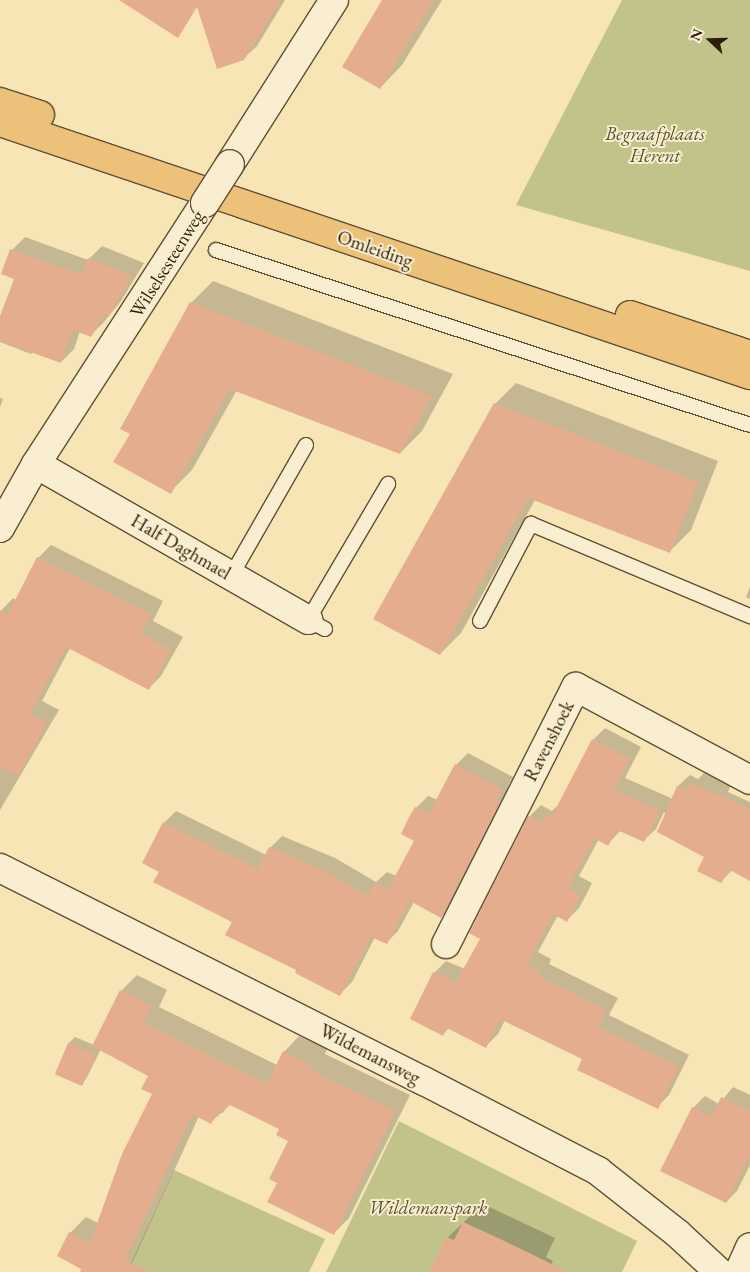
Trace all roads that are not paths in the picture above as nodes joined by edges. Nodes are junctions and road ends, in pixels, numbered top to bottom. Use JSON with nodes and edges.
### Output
{"nodes":[{"id":1,"x":334,"y":0,"type":"edge"},
{"id":2,"x":0,"y":102,"type":"edge"},
{"id":3,"x":0,"y":122,"type":"edge"},
{"id":4,"x":216,"y":250,"type":"dead end"},
{"id":5,"x":750,"y":355,"type":"edge"},
{"id":6,"x":750,"y":376,"type":"edge"},
{"id":7,"x":750,"y":425,"type":"edge"},
{"id":8,"x":306,"y":445,"type":"dead end"},
{"id":9,"x":36,"y":464,"type":"junction"},
{"id":10,"x":388,"y":484,"type":"dead end"},
{"id":11,"x":0,"y":528,"type":"edge"},
{"id":12,"x":231,"y":576,"type":"junction"},
{"id":13,"x":750,"y":616,"type":"edge"},
{"id":14,"x":480,"y":621,"type":"dead end"},
{"id":15,"x":317,"y":625,"type":"joint"},
{"id":16,"x":750,"y":780,"type":"edge"},
{"id":17,"x":0,"y":868,"type":"edge"},
{"id":18,"x":446,"y":944,"type":"dead end"},
{"id":19,"x":750,"y":1248,"type":"edge"},
{"id":20,"x":719,"y":1272,"type":"edge"},
{"id":21,"x":739,"y":1272,"type":"edge"}],
"edges":[{"from":1,"to":9,"type":"street","name":"Wilselsesteenweg","bridge":true},
{"from":2,"to":5,"type":"main road","name":"Omleiding"},
{"from":3,"to":6,"type":"main road","name":"Omleiding"},
{"from":4,"to":7,"type":"lane"},
{"from":8,"to":12,"type":"lane"},
{"from":9,"to":11,"type":"street","name":"Wilselsesteenweg"},
{"from":9,"to":12,"type":"street","name":"Half Daghmael"},
{"from":10,"to":15,"type":"lane"},
{"from":12,"to":15,"type":"street","name":"Half Daghmael"},
{"from":13,"to":14,"type":"lane"},
{"from":16,"to":18,"type":"street","name":"Ravenshoek"},
{"from":17,"to":20,"type":"street","name":"Wildemansweg"},
{"from":19,"to":21,"type":"street"}]}
